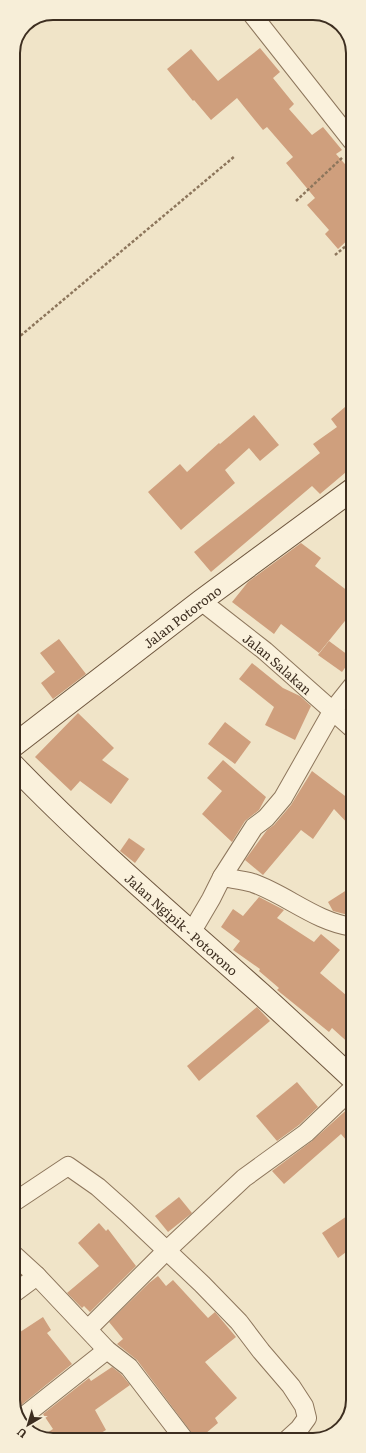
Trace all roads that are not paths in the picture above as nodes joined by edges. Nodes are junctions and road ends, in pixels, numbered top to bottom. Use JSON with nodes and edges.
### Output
{"nodes":[{"id":1,"x":257,"y":20,"type":"edge"},
{"id":2,"x":346,"y":142,"type":"edge"},
{"id":3,"x":346,"y":493,"type":"edge"},
{"id":4,"x":201,"y":602,"type":"junction"},
{"id":5,"x":346,"y":694,"type":"edge"},
{"id":6,"x":333,"y":710,"type":"junction"},
{"id":7,"x":346,"y":722,"type":"edge"},
{"id":8,"x":20,"y":741,"type":"edge"},
{"id":9,"x":20,"y":772,"type":"edge"},
{"id":10,"x":222,"y":877,"type":"junction"},
{"id":11,"x":346,"y":926,"type":"edge"},
{"id":12,"x":191,"y":933,"type":"junction"},
{"id":13,"x":346,"y":1073,"type":"edge"},
{"id":14,"x":346,"y":1095,"type":"edge"},
{"id":15,"x":20,"y":1198,"type":"edge"},
{"id":16,"x":166,"y":1251,"type":"junction"},
{"id":17,"x":20,"y":1260,"type":"edge"},
{"id":18,"x":38,"y":1276,"type":"junction"},
{"id":19,"x":20,"y":1289,"type":"edge"},
{"id":20,"x":88,"y":1329,"type":"junction"},
{"id":21,"x":107,"y":1350,"type":"junction"},
{"id":22,"x":24,"y":1416,"type":"edge"},
{"id":23,"x":179,"y":1433,"type":"edge"},
{"id":24,"x":295,"y":1433,"type":"edge"}],
"edges":[{"from":1,"to":2,"type":"street"},
{"from":3,"to":4,"type":"street","name":"Jalan Potorono"},
{"from":4,"to":6,"type":"street","name":"Jalan Salakan"},
{"from":4,"to":8,"type":"street","name":"Jalan Potorono"},
{"from":5,"to":6,"type":"street"},
{"from":6,"to":7,"type":"street","name":"Jalan Salakan"},
{"from":6,"to":10,"type":"street"},
{"from":9,"to":12,"type":"street","name":"Jalan Ngipik - Potorono"},
{"from":10,"to":11,"type":"street"},
{"from":10,"to":12,"type":"street"},
{"from":12,"to":13,"type":"street","name":"Jalan Ngipik - Potorono"},
{"from":14,"to":16,"type":"street"},
{"from":15,"to":16,"type":"street"},
{"from":16,"to":20,"type":"street"},
{"from":16,"to":24,"type":"street"},
{"from":17,"to":18,"type":"street"},
{"from":18,"to":19,"type":"street"},
{"from":18,"to":20,"type":"street"},
{"from":20,"to":21,"type":"street"},
{"from":21,"to":22,"type":"street"},
{"from":21,"to":23,"type":"street"}]}
